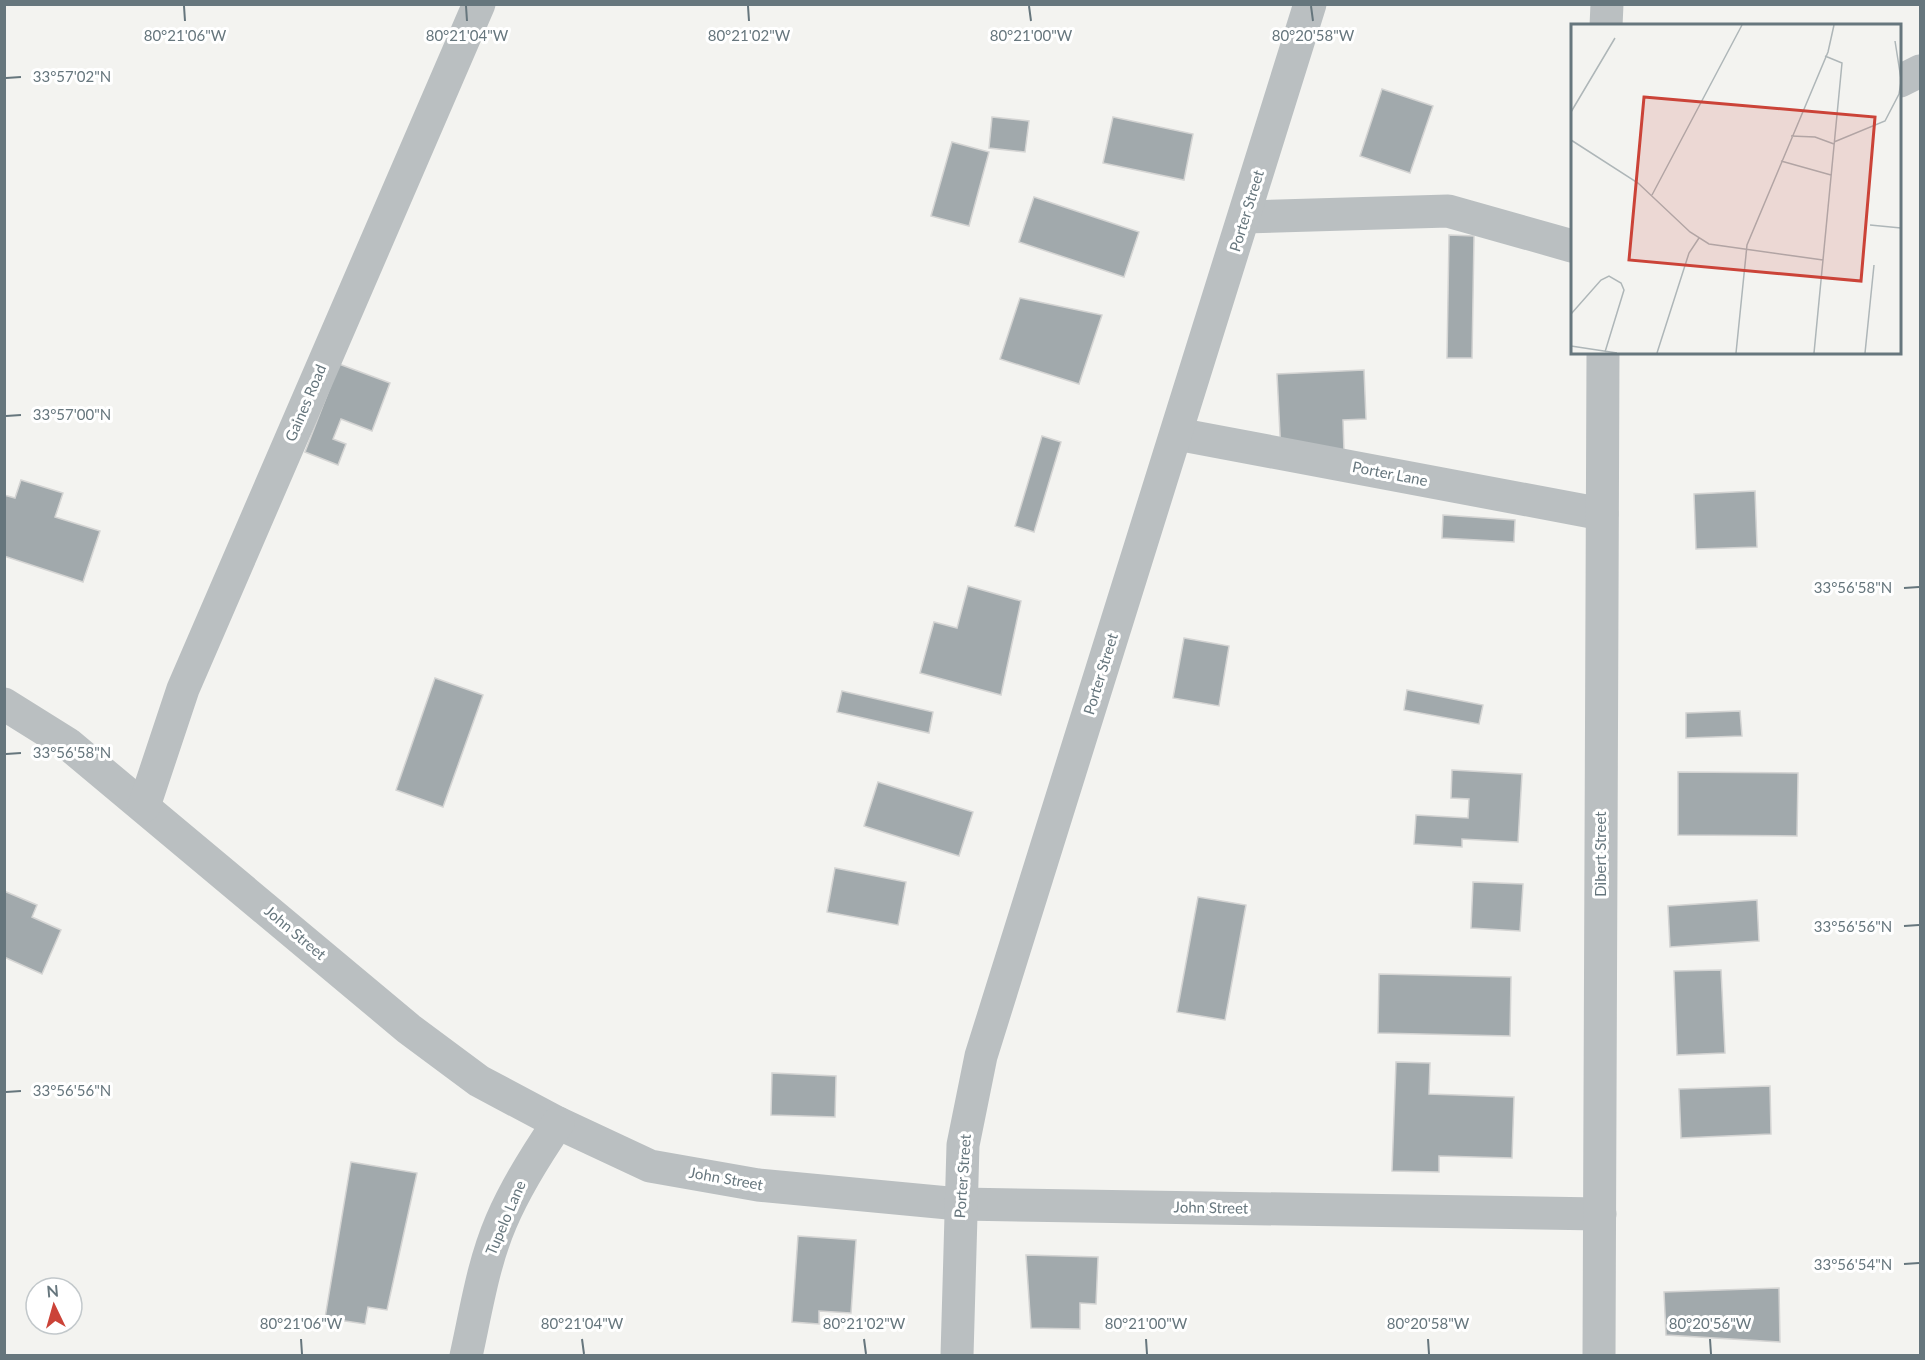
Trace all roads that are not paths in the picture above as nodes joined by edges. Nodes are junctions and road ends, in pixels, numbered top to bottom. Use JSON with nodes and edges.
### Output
{"nodes":[{"id":1,"x":478,"y":4,"type":"edge"},
{"id":2,"x":1310,"y":4,"type":"edge"},
{"id":3,"x":1607,"y":4,"type":"edge"},
{"id":4,"x":1606,"y":24,"type":"edge"},
{"id":5,"x":1920,"y":70,"type":"edge"},
{"id":6,"x":1901,"y":80,"type":"edge"},
{"id":7,"x":1245,"y":217,"type":"junction"},
{"id":8,"x":1571,"y":246,"type":"edge"},
{"id":9,"x":1603,"y":354,"type":"edge"},
{"id":10,"x":1177,"y":434,"type":"junction"},
{"id":11,"x":1602,"y":514,"type":"junction"},
{"id":12,"x":4,"y":704,"type":"edge"},
{"id":13,"x":144,"y":806,"type":"junction"},
{"id":14,"x":558,"y":1123,"type":"junction"},
{"id":15,"x":959,"y":1204,"type":"junction"},
{"id":16,"x":1600,"y":1214,"type":"junction"},
{"id":17,"x":466,"y":1356,"type":"edge"},
{"id":18,"x":957,"y":1356,"type":"edge"},
{"id":19,"x":1599,"y":1356,"type":"edge"}],
"edges":[{"from":1,"to":13,"type":"street","name":"Gaines Road"},
{"from":2,"to":7,"type":"street","name":"Porter Street"},
{"from":3,"to":4,"type":"street"},
{"from":5,"to":6,"type":"street"},
{"from":7,"to":8,"type":"street"},
{"from":7,"to":10,"type":"street","name":"Porter Street"},
{"from":9,"to":11,"type":"street","name":"Dibert Street"},
{"from":10,"to":11,"type":"street","name":"Porter Lane"},
{"from":10,"to":15,"type":"street","name":"Porter Street"},
{"from":11,"to":16,"type":"street","name":"Dibert Street"},
{"from":12,"to":13,"type":"street","name":"John Street"},
{"from":13,"to":14,"type":"street","name":"John Street"},
{"from":14,"to":15,"type":"street","name":"John Street"},
{"from":14,"to":17,"type":"street","name":"Tupelo Lane"},
{"from":15,"to":16,"type":"street","name":"John Street"},
{"from":15,"to":18,"type":"street","name":"Porter Street"},
{"from":16,"to":19,"type":"street","name":"Dibert Street"}]}
